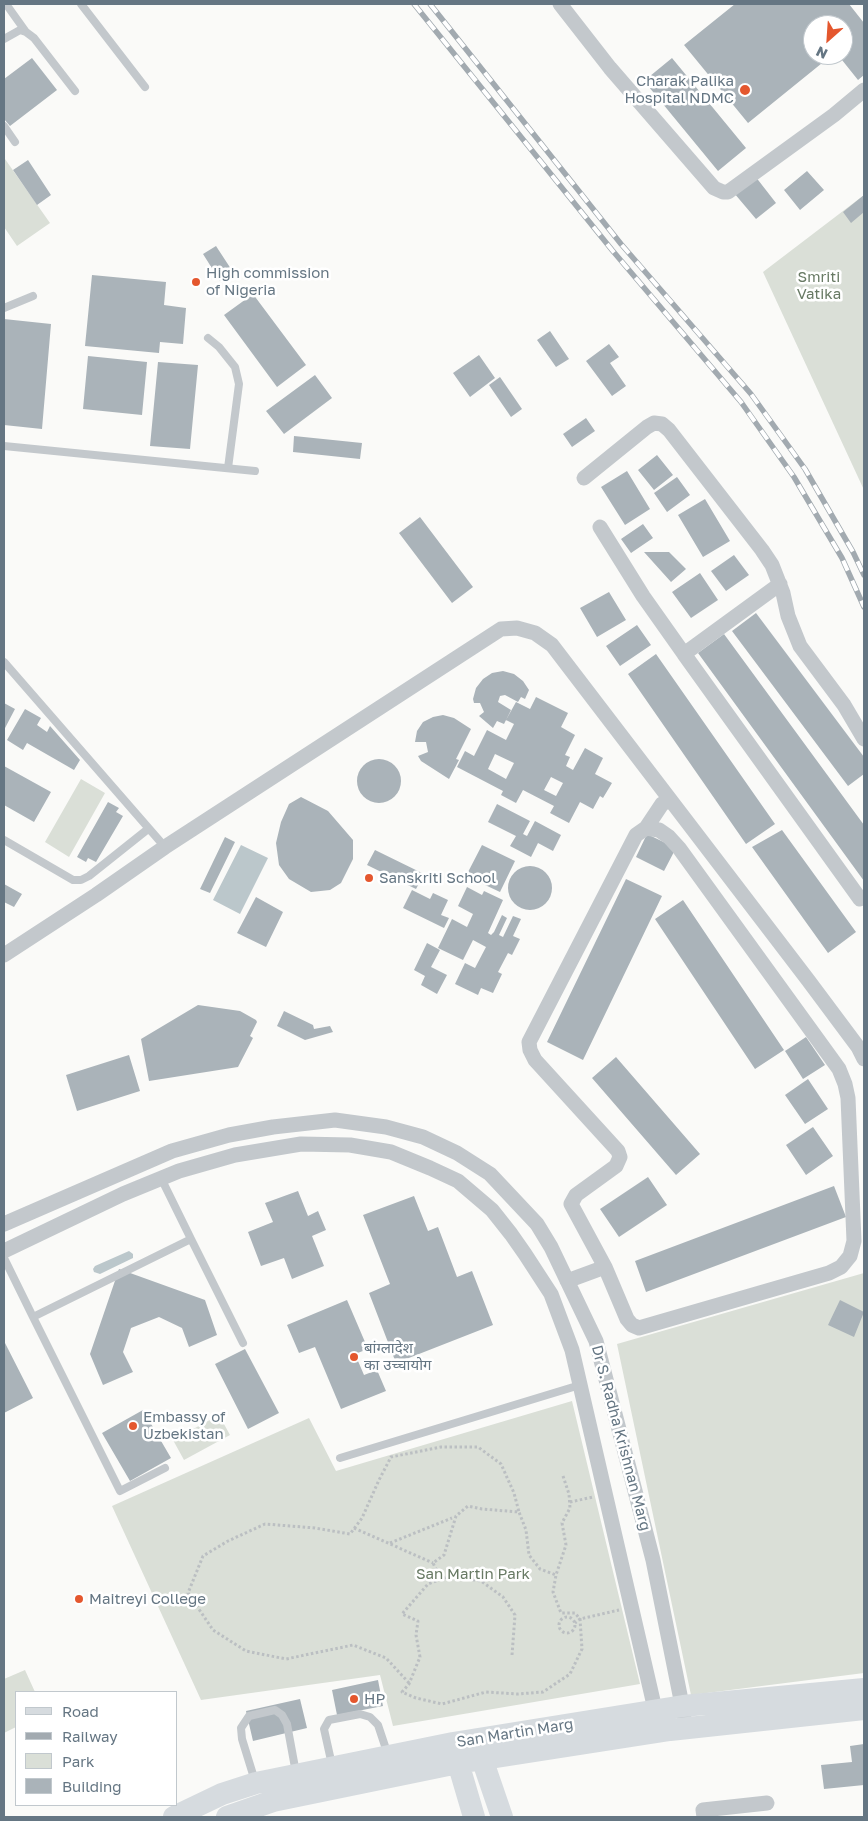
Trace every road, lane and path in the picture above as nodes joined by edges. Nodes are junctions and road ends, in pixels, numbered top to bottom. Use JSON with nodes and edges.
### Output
{"nodes":[{"id":1,"x":6,"y":4,"type":"edge"},
{"id":2,"x":81,"y":4,"type":"edge"},
{"id":3,"x":560,"y":4,"type":"edge"},
{"id":4,"x":26,"y":32,"type":"junction"},
{"id":5,"x":4,"y":38,"type":"edge"},
{"id":6,"x":145,"y":87,"type":"dead end"},
{"id":7,"x":864,"y":90,"type":"edge"},
{"id":8,"x":75,"y":91,"type":"dead end"},
{"id":9,"x":4,"y":126,"type":"edge"},
{"id":10,"x":15,"y":142,"type":"dead end"},
{"id":11,"x":33,"y":296,"type":"dead end"},
{"id":12,"x":4,"y":308,"type":"edge"},
{"id":13,"x":208,"y":338,"type":"dead end"},
{"id":14,"x":4,"y":446,"type":"edge"},
{"id":15,"x":228,"y":468,"type":"junction"},
{"id":16,"x":255,"y":471,"type":"dead end"},
{"id":17,"x":584,"y":478,"type":"dead end"},
{"id":18,"x":600,"y":527,"type":"dead end"},
{"id":19,"x":780,"y":584,"type":"junction"},
{"id":20,"x":684,"y":654,"type":"junction"},
{"id":21,"x":4,"y":662,"type":"edge"},
{"id":22,"x":864,"y":739,"type":"edge"},
{"id":23,"x":670,"y":800,"type":"junction"},
{"id":24,"x":646,"y":828,"type":"junction"},
{"id":25,"x":148,"y":829,"type":"junction"},
{"id":26,"x":4,"y":840,"type":"edge"},
{"id":27,"x":165,"y":846,"type":"junction"},
{"id":28,"x":863,"y":900,"type":"edge"},
{"id":29,"x":4,"y":955,"type":"edge"},
{"id":30,"x":864,"y":1059,"type":"edge"},
{"id":31,"x":386,"y":1127,"type":"junction"},
{"id":32,"x":379,"y":1150,"type":"junction"},
{"id":33,"x":172,"y":1151,"type":"junction"},
{"id":34,"x":179,"y":1172,"type":"junction"},
{"id":35,"x":161,"y":1178,"type":"junction"},
{"id":36,"x":4,"y":1224,"type":"edge"},
{"id":37,"x":191,"y":1239,"type":"junction"},
{"id":38,"x":4,"y":1251,"type":"edge"},
{"id":39,"x":4,"y":1258,"type":"edge"},
{"id":40,"x":605,"y":1266,"type":"junction"},
{"id":41,"x":567,"y":1281,"type":"junction"},
{"id":42,"x":33,"y":1317,"type":"junction"},
{"id":43,"x":596,"y":1341,"type":"junction"},
{"id":44,"x":242,"y":1343,"type":"dead end"},
{"id":45,"x":572,"y":1350,"type":"junction"},
{"id":46,"x":580,"y":1385,"type":"junction"},
{"id":47,"x":340,"y":1458,"type":"dead end"},
{"id":48,"x":165,"y":1468,"type":"dead end"},
{"id":49,"x":563,"y":1476,"type":"dead end"},
{"id":50,"x":606,"y":1494,"type":"junction"},
{"id":51,"x":570,"y":1502,"type":"junction"},
{"id":52,"x":519,"y":1512,"type":"junction"},
{"id":53,"x":452,"y":1518,"type":"dead end"},
{"id":54,"x":354,"y":1528,"type":"junction"},
{"id":55,"x":390,"y":1543,"type":"junction"},
{"id":56,"x":433,"y":1563,"type":"junction"},
{"id":57,"x":556,"y":1575,"type":"junction"},
{"id":58,"x":441,"y":1579,"type":"junction"},
{"id":59,"x":632,"y":1607,"type":"junction"},
{"id":60,"x":580,"y":1619,"type":"junction"},
{"id":61,"x":575,"y":1623,"type":"junction"},
{"id":62,"x":512,"y":1655,"type":"dead end"},
{"id":63,"x":409,"y":1683,"type":"junction"},
{"id":64,"x":864,"y":1689,"type":"edge"},
{"id":65,"x":683,"y":1706,"type":"junction"},
{"id":66,"x":864,"y":1709,"type":"edge"},
{"id":67,"x":658,"y":1721,"type":"junction"},
{"id":68,"x":686,"y":1728,"type":"junction"},
{"id":69,"x":479,"y":1749,"type":"junction"},
{"id":70,"x":455,"y":1753,"type":"junction"},
{"id":71,"x":388,"y":1756,"type":"junction"},
{"id":72,"x":333,"y":1767,"type":"junction"},
{"id":73,"x":297,"y":1774,"type":"junction"},
{"id":74,"x":256,"y":1782,"type":"junction"},
{"id":75,"x":767,"y":1803,"type":"dead end"},
{"id":76,"x":174,"y":1817,"type":"edge"},
{"id":77,"x":227,"y":1817,"type":"edge"},
{"id":78,"x":474,"y":1817,"type":"edge"},
{"id":79,"x":502,"y":1817,"type":"edge"},
{"id":80,"x":704,"y":1817,"type":"edge"}],
"edges":[{"from":1,"to":4,"type":"lane"},
{"from":2,"to":6,"type":"lane"},
{"from":3,"to":7,"type":"street"},
{"from":4,"to":5,"type":"lane"},
{"from":4,"to":8,"type":"lane"},
{"from":9,"to":10,"type":"lane"},
{"from":11,"to":12,"type":"lane"},
{"from":13,"to":15,"type":"lane"},
{"from":14,"to":15,"type":"lane"},
{"from":15,"to":16,"type":"lane"},
{"from":17,"to":19,"type":"street"},
{"from":18,"to":20,"type":"street"},
{"from":19,"to":20,"type":"street"},
{"from":19,"to":22,"type":"street"},
{"from":20,"to":28,"type":"street"},
{"from":21,"to":25,"type":"lane"},
{"from":23,"to":24,"type":"street"},
{"from":23,"to":27,"type":"street"},
{"from":23,"to":30,"type":"street"},
{"from":24,"to":40,"type":"street"},
{"from":24,"to":40,"type":"street"},
{"from":25,"to":26,"type":"lane"},
{"from":25,"to":27,"type":"lane"},
{"from":27,"to":29,"type":"street"},
{"from":31,"to":32,"type":"street"},
{"from":31,"to":33,"type":"street","name":"Dr S. Radha Krishnan Marg"},
{"from":31,"to":41,"type":"street","name":"Dr S. Radha Krishnan Marg"},
{"from":32,"to":34,"type":"street","name":"Dr S. Radha Krishnan Marg"},
{"from":32,"to":45,"type":"street","name":"Dr S. Radha Krishnan Marg"},
{"from":33,"to":34,"type":"street"},
{"from":33,"to":36,"type":"street","name":"Dr S. Radha Krishnan Marg"},
{"from":34,"to":35,"type":"street","name":"Dr S. Radha Krishnan Marg"},
{"from":35,"to":37,"type":"lane"},
{"from":35,"to":38,"type":"street","name":"Dr S. Radha Krishnan Marg"},
{"from":37,"to":42,"type":"lane"},
{"from":37,"to":44,"type":"lane"},
{"from":39,"to":42,"type":"lane"},
{"from":40,"to":41,"type":"street"},
{"from":41,"to":43,"type":"street","name":"Dr S. Radha Krishnan Marg"},
{"from":42,"to":48,"type":"lane"},
{"from":43,"to":45,"type":"street"},
{"from":43,"to":65,"type":"street","name":"Dr S. Radha Krishnan Marg"},
{"from":45,"to":46,"type":"street","name":"Dr S. Radha Krishnan Marg"},
{"from":46,"to":47,"type":"lane"},
{"from":46,"to":50,"type":"street","name":"Dr S. Radha Krishnan Marg"},
{"from":49,"to":51,"type":"path"},
{"from":50,"to":51,"type":"path"},
{"from":50,"to":59,"type":"street","name":"Dr S. Radha Krishnan Marg"},
{"from":51,"to":57,"type":"path"},
{"from":52,"to":54,"type":"path"},
{"from":52,"to":56,"type":"path"},
{"from":52,"to":57,"type":"path"},
{"from":53,"to":55,"type":"path"},
{"from":54,"to":55,"type":"path"},
{"from":54,"to":63,"type":"path"},
{"from":55,"to":56,"type":"path"},
{"from":56,"to":58,"type":"path"},
{"from":57,"to":60,"type":"path"},
{"from":58,"to":62,"type":"path"},
{"from":58,"to":63,"type":"path"},
{"from":59,"to":60,"type":"path"},
{"from":59,"to":67,"type":"street","name":"Dr S. Radha Krishnan Marg"},
{"from":60,"to":61,"type":"path"},
{"from":60,"to":63,"type":"path"},
{"from":61,"to":61,"type":"path"},
{"from":64,"to":65,"type":"street","name":"San Martin Marg"},
{"from":65,"to":67,"type":"street","name":"San Martin Marg"},
{"from":65,"to":68,"type":"street","name":"Dr S. Radha Krishnan Marg"},
{"from":66,"to":68,"type":"street","name":"San Martin Marg"},
{"from":67,"to":68,"type":"street","name":"San Martin Marg"},
{"from":67,"to":69,"type":"street","name":"San Martin Marg"},
{"from":69,"to":70,"type":"street","name":"San Martin Marg"},
{"from":69,"to":79,"type":"street"},
{"from":70,"to":71,"type":"street","name":"San Martin Marg"},
{"from":70,"to":77,"type":"street","name":"San Martin Marg"},
{"from":70,"to":78,"type":"street"},
{"from":71,"to":72,"type":"street","name":"San Martin Marg"},
{"from":71,"to":72,"type":"lane"},
{"from":72,"to":73,"type":"street","name":"San Martin Marg"},
{"from":73,"to":74,"type":"street","name":"San Martin Marg"},
{"from":73,"to":74,"type":"lane"},
{"from":74,"to":76,"type":"street","name":"San Martin Marg"},
{"from":75,"to":80,"type":"street"}]}
